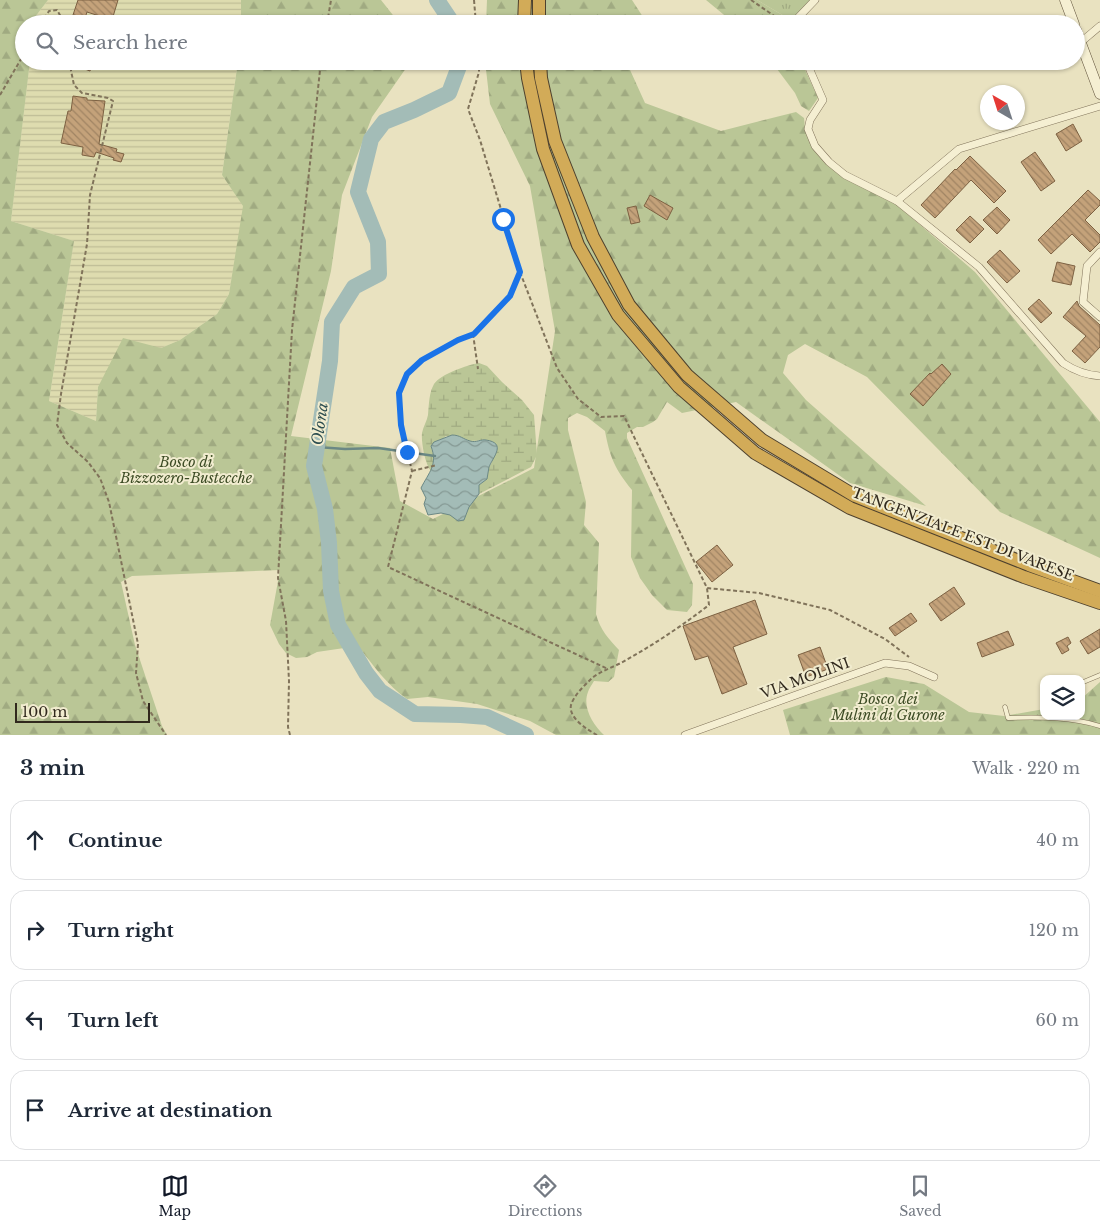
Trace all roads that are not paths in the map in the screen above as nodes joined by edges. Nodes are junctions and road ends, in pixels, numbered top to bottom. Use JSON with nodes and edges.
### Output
{"nodes":[{"id":1,"x":525,"y":0,"type":"edge"},
{"id":2,"x":539,"y":0,"type":"edge"},
{"id":3,"x":815,"y":0,"type":"edge"},
{"id":4,"x":1065,"y":0,"type":"edge"},
{"id":5,"x":524,"y":15,"type":"edge"},
{"id":6,"x":539,"y":15,"type":"edge"},
{"id":7,"x":801,"y":15,"type":"edge"},
{"id":8,"x":1071,"y":15,"type":"edge"},
{"id":9,"x":1100,"y":26,"type":"edge"},
{"id":10,"x":1085,"y":39,"type":"edge"},
{"id":11,"x":1085,"y":53,"type":"edge"},
{"id":12,"x":527,"y":70,"type":"edge"},
{"id":13,"x":541,"y":70,"type":"edge"},
{"id":14,"x":810,"y":70,"type":"edge"},
{"id":15,"x":1100,"y":94,"type":"edge"},
{"id":16,"x":1100,"y":106,"type":"edge"},
{"id":17,"x":897,"y":201,"type":"junction"},
{"id":18,"x":1100,"y":252,"type":"edge"},
{"id":19,"x":1100,"y":317,"type":"edge"},
{"id":20,"x":1100,"y":376,"type":"edge"},
{"id":21,"x":1100,"y":591,"type":"edge"},
{"id":22,"x":1100,"y":603,"type":"edge"},
{"id":23,"x":1100,"y":675,"type":"edge"},
{"id":24,"x":934,"y":677,"type":"dead end"},
{"id":25,"x":1085,"y":681,"type":"edge"},
{"id":26,"x":1005,"y":706,"type":"dead end"},
{"id":27,"x":1100,"y":726,"type":"edge"},
{"id":28,"x":685,"y":735,"type":"edge"}],
"edges":[{"from":1,"to":5,"type":"highway"},
{"from":2,"to":6,"type":"highway"},
{"from":3,"to":7,"type":"street"},
{"from":4,"to":8,"type":"street"},
{"from":9,"to":10,"type":"street"},
{"from":11,"to":15,"type":"street"},
{"from":12,"to":22,"type":"highway","name":"TANGENZIALE EST DI VARESE"},
{"from":13,"to":21,"type":"highway","name":"TANGENZIALE EST DI VARESE"},
{"from":14,"to":17,"type":"street"},
{"from":16,"to":17,"type":"street"},
{"from":17,"to":20,"type":"street"},
{"from":18,"to":19,"type":"street"},
{"from":23,"to":25,"type":"lane"},
{"from":24,"to":28,"type":"street","name":"VIA MOLINI"},
{"from":26,"to":27,"type":"lane"}]}
